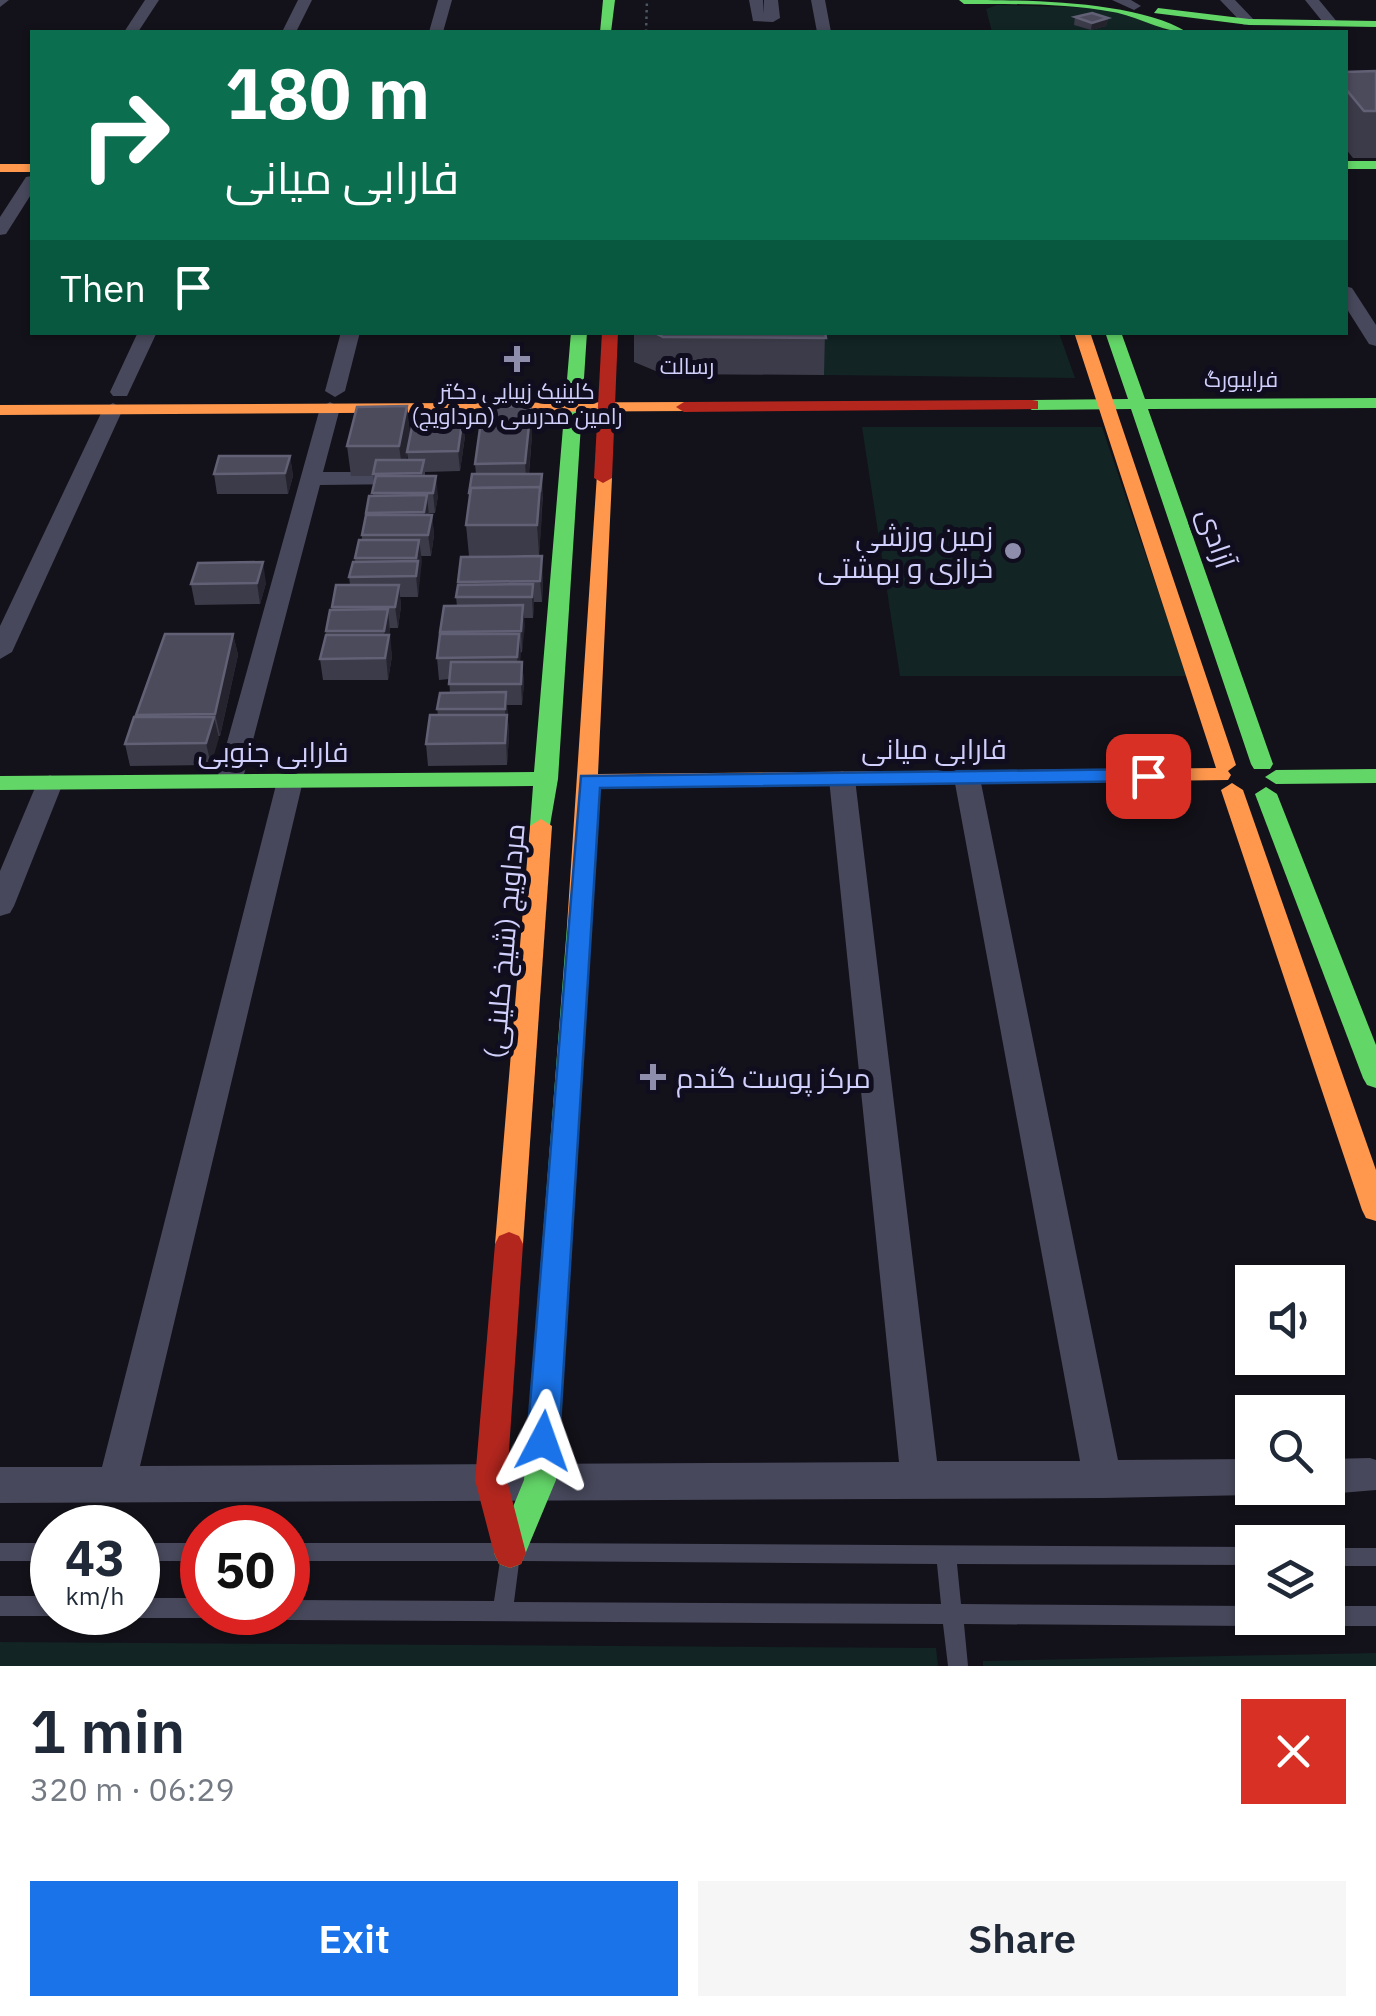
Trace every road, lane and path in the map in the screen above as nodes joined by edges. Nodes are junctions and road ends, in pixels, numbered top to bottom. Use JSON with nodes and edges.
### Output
{"nodes":[{"id":1,"x":152,"y":0,"type":"edge"},
{"id":2,"x":305,"y":0,"type":"edge"},
{"id":3,"x":445,"y":0,"type":"edge"},
{"id":4,"x":609,"y":0,"type":"edge"},
{"id":5,"x":628,"y":0,"type":"edge"},
{"id":6,"x":646,"y":0,"type":"edge"},
{"id":7,"x":756,"y":0,"type":"edge"},
{"id":8,"x":771,"y":0,"type":"edge"},
{"id":9,"x":818,"y":0,"type":"edge"},
{"id":10,"x":1030,"y":0,"type":"edge"},
{"id":11,"x":1312,"y":0,"type":"edge"},
{"id":12,"x":1126,"y":3,"type":"edge"},
{"id":13,"x":966,"y":6,"type":"edge"},
{"id":14,"x":1158,"y":11,"type":"junction"},
{"id":15,"x":1228,"y":19,"type":"edge"},
{"id":16,"x":1376,"y":24,"type":"edge"},
{"id":17,"x":1338,"y":29,"type":"edge"},
{"id":18,"x":132,"y":30,"type":"edge"},
{"id":19,"x":290,"y":30,"type":"edge"},
{"id":20,"x":437,"y":30,"type":"edge"},
{"id":21,"x":606,"y":30,"type":"edge"},
{"id":22,"x":626,"y":30,"type":"edge"},
{"id":23,"x":646,"y":30,"type":"edge"},
{"id":24,"x":824,"y":30,"type":"edge"},
{"id":25,"x":1180,"y":30,"type":"edge"},
{"id":26,"x":1348,"y":30,"type":"edge"},
{"id":27,"x":1376,"y":34,"type":"edge"},
{"id":28,"x":1348,"y":165,"type":"edge"},
{"id":29,"x":1376,"y":165,"type":"edge"},
{"id":30,"x":0,"y":168,"type":"edge"},
{"id":31,"x":30,"y":168,"type":"edge"},
{"id":32,"x":30,"y":184,"type":"edge"},
{"id":33,"x":0,"y":230,"type":"edge"},
{"id":34,"x":1348,"y":297,"type":"edge"},
{"id":35,"x":147,"y":335,"type":"edge"},
{"id":36,"x":350,"y":335,"type":"edge"},
{"id":37,"x":579,"y":335,"type":"edge"},
{"id":38,"x":610,"y":335,"type":"edge"},
{"id":39,"x":1083,"y":335,"type":"edge"},
{"id":40,"x":1114,"y":335,"type":"edge"},
{"id":41,"x":1376,"y":340,"type":"edge"},
{"id":42,"x":1124,"y":360,"type":"junction"},
{"id":43,"x":1093,"y":363,"type":"junction"},
{"id":44,"x":1176,"y":388,"type":"junction"},
{"id":45,"x":1376,"y":388,"type":"edge"},
{"id":46,"x":0,"y":392,"type":"edge"},
{"id":47,"x":1056,"y":395,"type":"junction"},
{"id":48,"x":1104,"y":395,"type":"junction"},
{"id":49,"x":606,"y":398,"type":"junction"},
{"id":50,"x":332,"y":399,"type":"junction"},
{"id":51,"x":574,"y":399,"type":"junction"},
{"id":52,"x":116,"y":401,"type":"junction"},
{"id":53,"x":1376,"y":403,"type":"edge"},
{"id":54,"x":1140,"y":404,"type":"junction"},
{"id":55,"x":0,"y":410,"type":"edge"},
{"id":56,"x":1114,"y":427,"type":"junction"},
{"id":57,"x":434,"y":478,"type":"edge"},
{"id":58,"x":311,"y":479,"type":"junction"},
{"id":59,"x":0,"y":652,"type":"edge"},
{"id":60,"x":1376,"y":776,"type":"edge"},
{"id":61,"x":1225,"y":777,"type":"junction"},
{"id":62,"x":967,"y":778,"type":"junction"},
{"id":63,"x":1268,"y":778,"type":"junction"},
{"id":64,"x":547,"y":779,"type":"junction"},
{"id":65,"x":842,"y":779,"type":"junction"},
{"id":66,"x":290,"y":781,"type":"junction"},
{"id":67,"x":589,"y":781,"type":"junction"},
{"id":68,"x":228,"y":782,"type":"junction"},
{"id":69,"x":0,"y":783,"type":"edge"},
{"id":70,"x":50,"y":783,"type":"junction"},
{"id":71,"x":0,"y":906,"type":"edge"},
{"id":72,"x":1376,"y":1078,"type":"edge"},
{"id":73,"x":1376,"y":1210,"type":"edge"},
{"id":74,"x":1370,"y":1475,"type":"dead end"},
{"id":75,"x":1345,"y":1476,"type":"edge"},
{"id":76,"x":1235,"y":1477,"type":"edge"},
{"id":77,"x":491,"y":1480,"type":"junction"},
{"id":78,"x":540,"y":1480,"type":"junction"},
{"id":79,"x":1102,"y":1480,"type":"junction"},
{"id":80,"x":920,"y":1481,"type":"junction"},
{"id":81,"x":0,"y":1484,"type":"edge"},
{"id":82,"x":117,"y":1484,"type":"junction"},
{"id":83,"x":0,"y":1552,"type":"edge"},
{"id":84,"x":30,"y":1552,"type":"edge"},
{"id":85,"x":310,"y":1552,"type":"edge"},
{"id":86,"x":510,"y":1552,"type":"junction"},
{"id":87,"x":946,"y":1554,"type":"junction"},
{"id":88,"x":1235,"y":1556,"type":"edge"},
{"id":89,"x":1345,"y":1557,"type":"edge"},
{"id":90,"x":1376,"y":1557,"type":"edge"},
{"id":91,"x":0,"y":1606,"type":"edge"},
{"id":92,"x":30,"y":1606,"type":"edge"},
{"id":93,"x":310,"y":1610,"type":"edge"},
{"id":94,"x":503,"y":1613,"type":"junction"},
{"id":95,"x":951,"y":1616,"type":"junction"},
{"id":96,"x":1235,"y":1616,"type":"edge"},
{"id":97,"x":1345,"y":1616,"type":"edge"},
{"id":98,"x":1376,"y":1616,"type":"edge"},
{"id":99,"x":958,"y":1666,"type":"edge"}],
"edges":[{"from":1,"to":18,"type":"street"},
{"from":2,"to":19,"type":"street"},
{"from":3,"to":20,"type":"street"},
{"from":4,"to":21,"type":"main road"},
{"from":5,"to":22,"type":"main road"},
{"from":6,"to":23,"type":"path"},
{"from":7,"to":8,"type":"street"},
{"from":9,"to":24,"type":"street"},
{"from":10,"to":12,"type":"main road"},
{"from":10,"to":13,"type":"main road"},
{"from":11,"to":17,"type":"street"},
{"from":12,"to":14,"type":"main road"},
{"from":14,"to":15,"type":"main road"},
{"from":14,"to":25,"type":"main road"},
{"from":15,"to":17,"type":"main road"},
{"from":16,"to":17,"type":"main road"},
{"from":26,"to":27,"type":"main road"},
{"from":28,"to":29,"type":"main road"},
{"from":30,"to":31,"type":"main road"},
{"from":32,"to":33,"type":"street"},
{"from":34,"to":41,"type":"street"},
{"from":35,"to":52,"type":"street"},
{"from":36,"to":50,"type":"street"},
{"from":37,"to":51,"type":"main road","name":"مرداویج (شیخ کلینی)"},
{"from":38,"to":49,"type":"main road"},
{"from":39,"to":43,"type":"main road"},
{"from":40,"to":42,"type":"main road","name":"آزادی"},
{"from":42,"to":44,"type":"main road"},
{"from":42,"to":54,"type":"main road","name":"آزادی"},
{"from":43,"to":47,"type":"main road"},
{"from":43,"to":48,"type":"main road"},
{"from":44,"to":45,"type":"main road","name":"فرایبورگ"},
{"from":44,"to":54,"type":"main road","name":"فرایبورگ"},
{"from":46,"to":52,"type":"main road","name":"رسالت"},
{"from":47,"to":48,"type":"main road","name":"رسالت"},
{"from":47,"to":49,"type":"main road","name":"رسالت"},
{"from":47,"to":56,"type":"main road"},
{"from":48,"to":54,"type":"main road","name":"فرایبورگ"},
{"from":48,"to":56,"type":"main road"},
{"from":49,"to":51,"type":"main road","name":"رسالت"},
{"from":49,"to":67,"type":"main road"},
{"from":50,"to":51,"type":"main road","name":"رسالت"},
{"from":50,"to":52,"type":"main road","name":"رسالت"},
{"from":50,"to":58,"type":"street"},
{"from":51,"to":64,"type":"main road","name":"مرداویج (شیخ کلینی)"},
{"from":52,"to":55,"type":"main road","name":"رسالت"},
{"from":52,"to":59,"type":"street"},
{"from":53,"to":54,"type":"main road","name":"فرایبورگ"},
{"from":54,"to":63,"type":"main road","name":"آزادی"},
{"from":56,"to":61,"type":"main road"},
{"from":57,"to":58,"type":"street"},
{"from":58,"to":68,"type":"street"},
{"from":60,"to":63,"type":"main road"},
{"from":61,"to":62,"type":"main road","name":"فارابی میانی"},
{"from":61,"to":63,"type":"main road"},
{"from":61,"to":63,"type":"main road"},
{"from":61,"to":73,"type":"main road"},
{"from":62,"to":65,"type":"main road","name":"فارابی میانی"},
{"from":62,"to":79,"type":"street"},
{"from":63,"to":72,"type":"main road","name":"آزادی"},
{"from":64,"to":66,"type":"main road","name":"فارابی جنوبی"},
{"from":64,"to":77,"type":"main road","name":"مرداویج (شیخ کلینی)"},
{"from":65,"to":67,"type":"main road","name":"فارابی میانی"},
{"from":65,"to":80,"type":"street"},
{"from":66,"to":68,"type":"main road","name":"فارابی جنوبی"},
{"from":66,"to":82,"type":"street"},
{"from":67,"to":78,"type":"main road"},
{"from":68,"to":70,"type":"main road","name":"فارابی جنوبی"},
{"from":69,"to":70,"type":"main road","name":"فارابی جنوبی"},
{"from":70,"to":71,"type":"street"},
{"from":74,"to":75,"type":"street"},
{"from":76,"to":79,"type":"street"},
{"from":77,"to":78,"type":"street"},
{"from":77,"to":82,"type":"street"},
{"from":77,"to":86,"type":"main road","name":"مرداویج (شیخ کلینی)"},
{"from":78,"to":80,"type":"street"},
{"from":78,"to":86,"type":"main road"},
{"from":79,"to":80,"type":"street"},
{"from":81,"to":82,"type":"street"},
{"from":83,"to":84,"type":"lane"},
{"from":85,"to":86,"type":"lane"},
{"from":86,"to":87,"type":"lane"},
{"from":86,"to":94,"type":"lane"},
{"from":87,"to":88,"type":"lane"},
{"from":87,"to":95,"type":"lane"},
{"from":89,"to":90,"type":"lane"},
{"from":91,"to":92,"type":"lane"},
{"from":93,"to":94,"type":"lane"},
{"from":94,"to":95,"type":"lane"},
{"from":95,"to":96,"type":"lane"},
{"from":95,"to":99,"type":"lane"},
{"from":97,"to":98,"type":"lane"}]}
